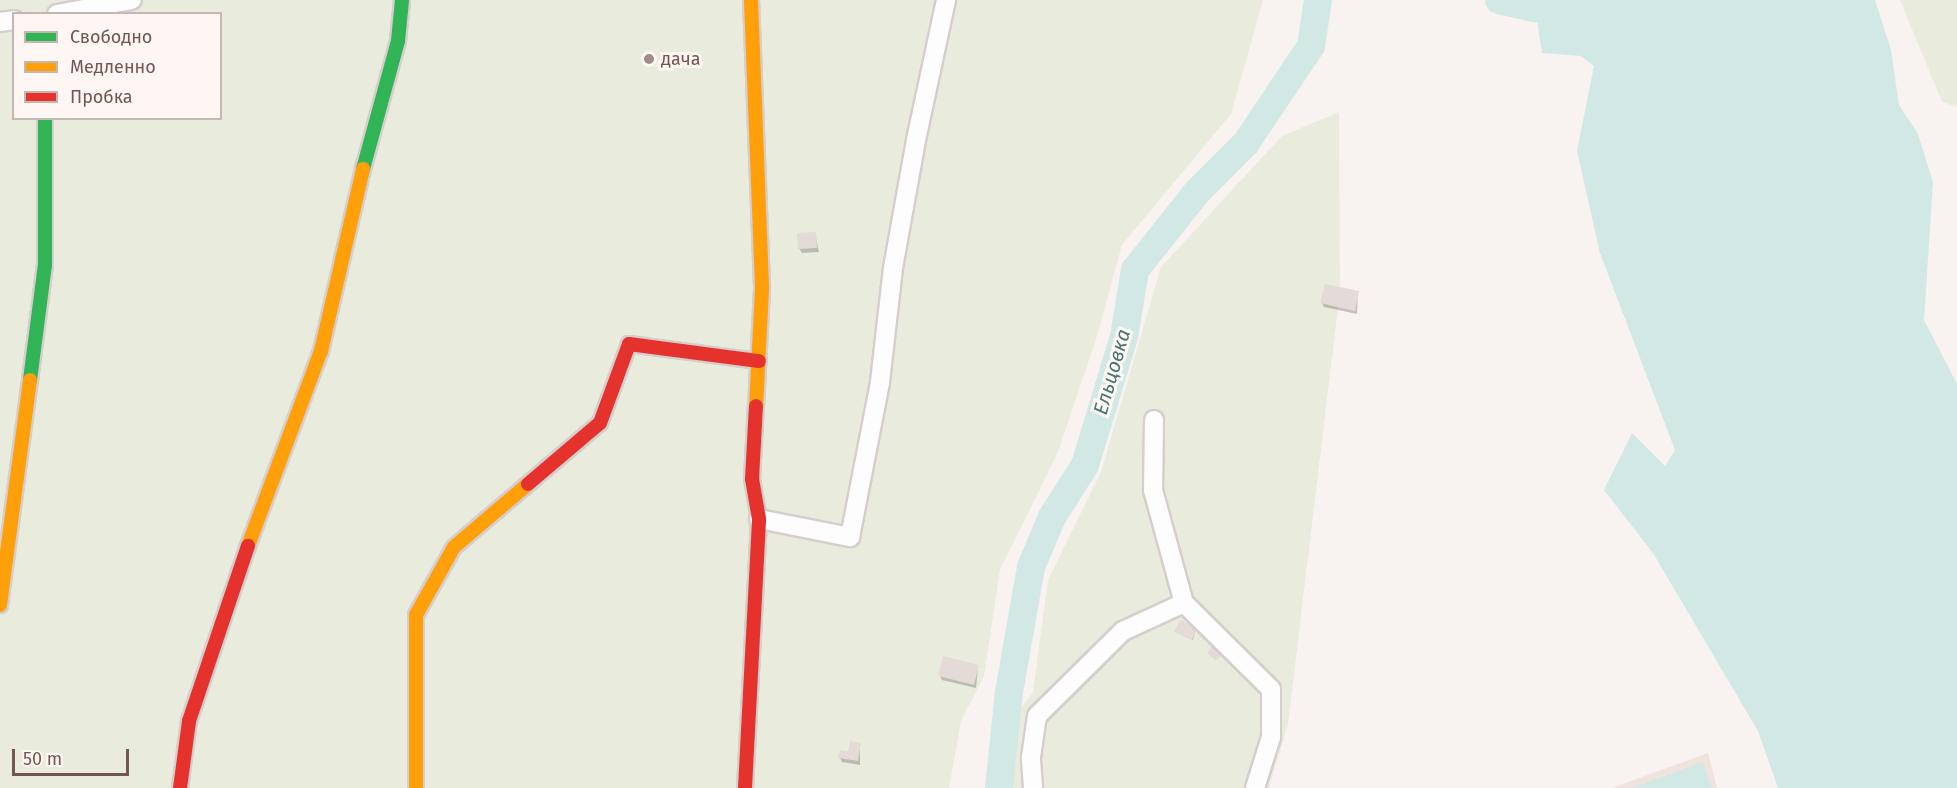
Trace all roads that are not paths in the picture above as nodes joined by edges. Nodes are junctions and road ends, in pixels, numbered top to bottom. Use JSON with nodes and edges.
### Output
{"nodes":[{"id":1,"x":132,"y":0,"type":"edge"},
{"id":2,"x":402,"y":0,"type":"edge"},
{"id":3,"x":751,"y":0,"type":"edge"},
{"id":4,"x":946,"y":0,"type":"edge"},
{"id":5,"x":68,"y":12,"type":"edge"},
{"id":6,"x":45,"y":120,"type":"edge"},
{"id":7,"x":759,"y":361,"type":"junction"},
{"id":8,"x":1154,"y":420,"type":"dead end"},
{"id":9,"x":759,"y":519,"type":"junction"},
{"id":10,"x":1185,"y":603,"type":"junction"},
{"id":11,"x":0,"y":605,"type":"edge"},
{"id":12,"x":180,"y":788,"type":"edge"},
{"id":13,"x":416,"y":788,"type":"edge"},
{"id":14,"x":745,"y":788,"type":"edge"},
{"id":15,"x":1033,"y":788,"type":"edge"},
{"id":16,"x":1255,"y":788,"type":"edge"}],
"edges":[{"from":1,"to":5,"type":"street"},
{"from":2,"to":12,"type":"street"},
{"from":3,"to":7,"type":"street"},
{"from":4,"to":9,"type":"street"},
{"from":6,"to":11,"type":"street"},
{"from":7,"to":9,"type":"street"},
{"from":7,"to":13,"type":"street"},
{"from":8,"to":10,"type":"street"},
{"from":9,"to":14,"type":"street"},
{"from":10,"to":15,"type":"street"},
{"from":10,"to":16,"type":"street"}]}
